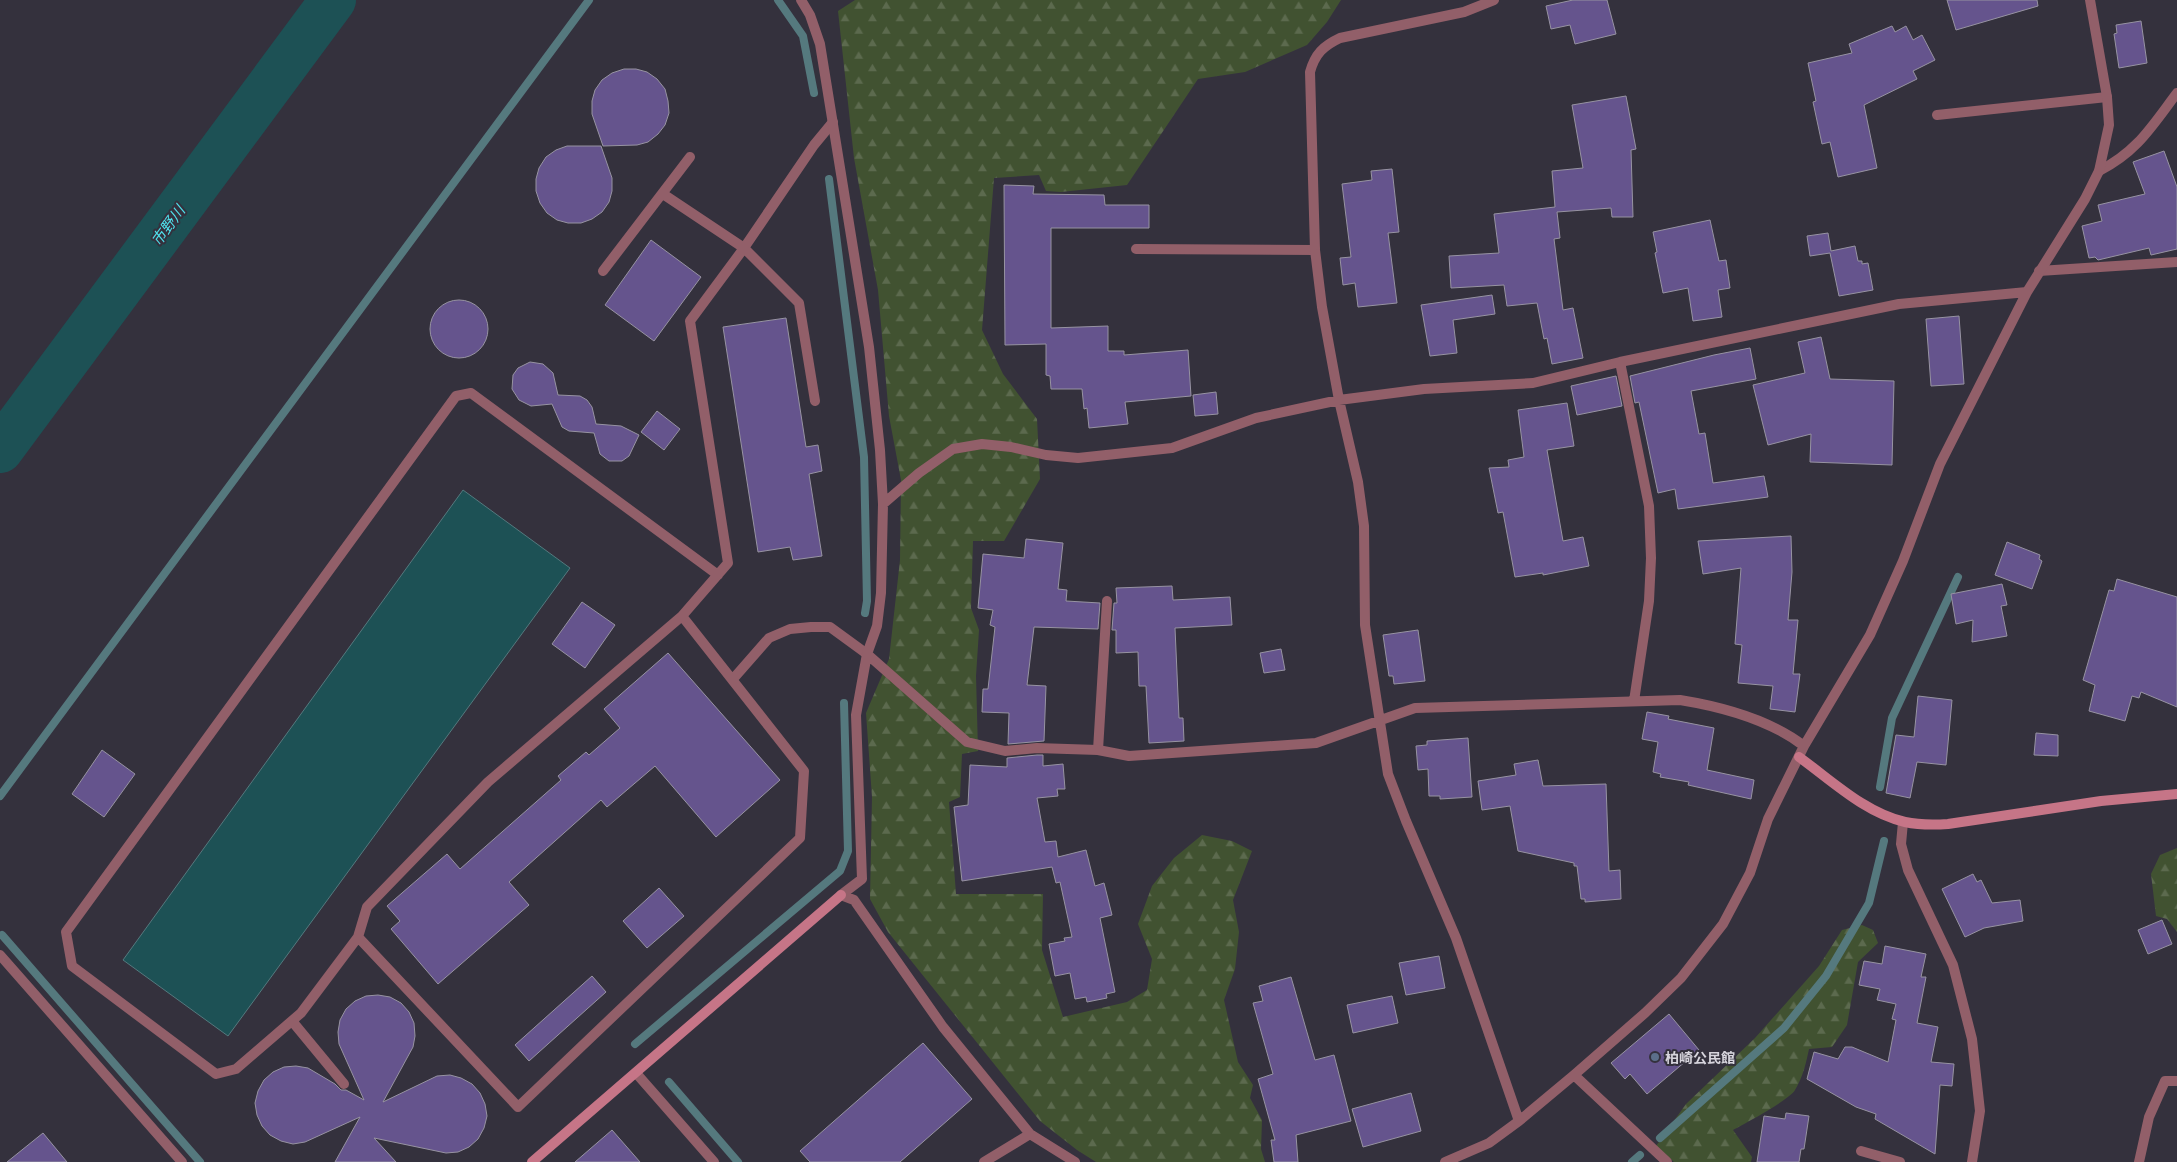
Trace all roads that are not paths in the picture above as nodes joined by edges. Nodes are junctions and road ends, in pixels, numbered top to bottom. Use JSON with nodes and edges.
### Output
{"nodes":[{"id":1,"x":801,"y":0,"type":"edge"},
{"id":2,"x":1494,"y":0,"type":"edge"},
{"id":3,"x":2090,"y":0,"type":"edge"},
{"id":4,"x":2177,"y":93,"type":"edge"},
{"id":5,"x":2107,"y":97,"type":"junction"},
{"id":6,"x":1936,"y":115,"type":"dead end"},
{"id":7,"x":833,"y":122,"type":"junction"},
{"id":8,"x":690,"y":157,"type":"dead end"},
{"id":9,"x":2099,"y":171,"type":"junction"},
{"id":10,"x":663,"y":194,"type":"junction"},
{"id":11,"x":744,"y":248,"type":"junction"},
{"id":12,"x":1136,"y":249,"type":"dead end"},
{"id":13,"x":1315,"y":250,"type":"junction"},
{"id":14,"x":2177,"y":262,"type":"edge"},
{"id":15,"x":603,"y":271,"type":"dead end"},
{"id":16,"x":2039,"y":271,"type":"junction"},
{"id":17,"x":2026,"y":292,"type":"junction"},
{"id":18,"x":1620,"y":362,"type":"junction"},
{"id":19,"x":815,"y":400,"type":"dead end"},
{"id":20,"x":1339,"y":400,"type":"junction"},
{"id":21,"x":883,"y":504,"type":"junction"},
{"id":22,"x":718,"y":575,"type":"junction"},
{"id":23,"x":1107,"y":601,"type":"dead end"},
{"id":24,"x":682,"y":616,"type":"junction"},
{"id":25,"x":867,"y":654,"type":"junction"},
{"id":26,"x":733,"y":679,"type":"junction"},
{"id":27,"x":1634,"y":701,"type":"junction"},
{"id":28,"x":1381,"y":720,"type":"junction"},
{"id":29,"x":1804,"y":746,"type":"junction"},
{"id":30,"x":1098,"y":750,"type":"junction"},
{"id":31,"x":1799,"y":757,"type":"junction"},
{"id":32,"x":2177,"y":794,"type":"edge"},
{"id":33,"x":1903,"y":822,"type":"junction"},
{"id":34,"x":841,"y":895,"type":"junction"},
{"id":35,"x":358,"y":937,"type":"junction"},
{"id":36,"x":0,"y":955,"type":"edge"},
{"id":37,"x":292,"y":1021,"type":"junction"},
{"id":38,"x":636,"y":1073,"type":"junction"},
{"id":39,"x":1574,"y":1075,"type":"junction"},
{"id":40,"x":2177,"y":1081,"type":"edge"},
{"id":41,"x":344,"y":1084,"type":"dead end"},
{"id":42,"x":1519,"y":1121,"type":"junction"},
{"id":43,"x":1030,"y":1134,"type":"junction"},
{"id":44,"x":1861,"y":1151,"type":"dead end"},
{"id":45,"x":182,"y":1162,"type":"edge"},
{"id":46,"x":532,"y":1162,"type":"edge"},
{"id":47,"x":714,"y":1162,"type":"edge"},
{"id":48,"x":984,"y":1162,"type":"edge"},
{"id":49,"x":1075,"y":1162,"type":"edge"},
{"id":50,"x":1445,"y":1162,"type":"edge"},
{"id":51,"x":1667,"y":1162,"type":"edge"},
{"id":52,"x":1900,"y":1162,"type":"edge"},
{"id":53,"x":1972,"y":1162,"type":"edge"},
{"id":54,"x":2139,"y":1162,"type":"edge"}],
"edges":[{"from":1,"to":7,"type":"street"},
{"from":2,"to":13,"type":"street"},
{"from":3,"to":5,"type":"street"},
{"from":4,"to":9,"type":"street"},
{"from":5,"to":6,"type":"street"},
{"from":5,"to":9,"type":"street"},
{"from":7,"to":11,"type":"street"},
{"from":7,"to":21,"type":"street"},
{"from":8,"to":10,"type":"street"},
{"from":9,"to":16,"type":"street"},
{"from":10,"to":11,"type":"street"},
{"from":10,"to":15,"type":"street"},
{"from":11,"to":19,"type":"street"},
{"from":11,"to":22,"type":"street"},
{"from":12,"to":13,"type":"street"},
{"from":13,"to":20,"type":"street"},
{"from":14,"to":16,"type":"street"},
{"from":16,"to":17,"type":"street"},
{"from":17,"to":18,"type":"street"},
{"from":17,"to":29,"type":"street"},
{"from":18,"to":20,"type":"street"},
{"from":18,"to":27,"type":"street"},
{"from":20,"to":21,"type":"street"},
{"from":20,"to":28,"type":"street"},
{"from":21,"to":25,"type":"street"},
{"from":22,"to":24,"type":"street"},
{"from":22,"to":37,"type":"street"},
{"from":23,"to":30,"type":"street"},
{"from":24,"to":26,"type":"street"},
{"from":24,"to":35,"type":"street"},
{"from":25,"to":26,"type":"street"},
{"from":25,"to":30,"type":"street"},
{"from":25,"to":34,"type":"street"},
{"from":26,"to":35,"type":"street"},
{"from":27,"to":28,"type":"street"},
{"from":27,"to":29,"type":"street"},
{"from":28,"to":30,"type":"street"},
{"from":28,"to":42,"type":"street"},
{"from":29,"to":31,"type":"street"},
{"from":31,"to":33,"type":"street"},
{"from":31,"to":39,"type":"street"},
{"from":32,"to":33,"type":"street"},
{"from":33,"to":53,"type":"street"},
{"from":34,"to":38,"type":"street"},
{"from":34,"to":43,"type":"street"},
{"from":35,"to":37,"type":"street"},
{"from":36,"to":45,"type":"street"},
{"from":37,"to":41,"type":"street"},
{"from":38,"to":46,"type":"street"},
{"from":38,"to":47,"type":"street"},
{"from":39,"to":42,"type":"street"},
{"from":39,"to":51,"type":"street"},
{"from":40,"to":54,"type":"street"},
{"from":42,"to":50,"type":"street"},
{"from":43,"to":48,"type":"street"},
{"from":43,"to":49,"type":"street"},
{"from":44,"to":52,"type":"street"}]}
